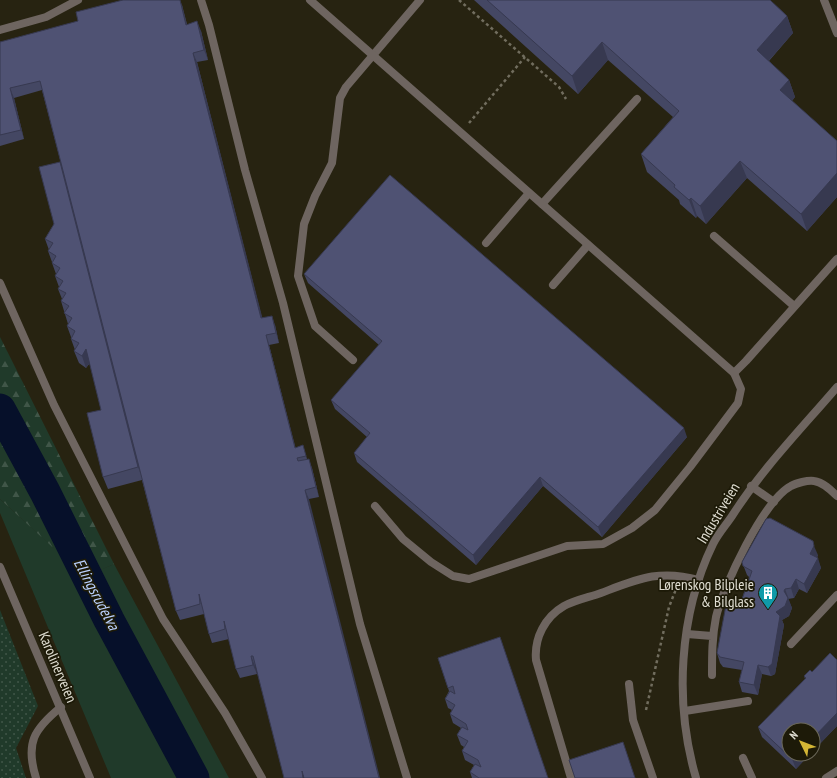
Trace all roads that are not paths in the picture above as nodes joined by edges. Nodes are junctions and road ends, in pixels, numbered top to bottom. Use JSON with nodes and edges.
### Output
{"nodes":[{"id":1,"x":78,"y":0,"type":"edge"},
{"id":2,"x":201,"y":0,"type":"edge"},
{"id":3,"x":310,"y":0,"type":"edge"},
{"id":4,"x":420,"y":0,"type":"edge"},
{"id":5,"x":824,"y":0,"type":"edge"},
{"id":6,"x":0,"y":30,"type":"edge"},
{"id":7,"x":837,"y":33,"type":"edge"},
{"id":8,"x":373,"y":55,"type":"junction"},
{"id":9,"x":637,"y":98,"type":"dead end"},
{"id":10,"x":529,"y":193,"type":"junction"},
{"id":11,"x":542,"y":204,"type":"junction"},
{"id":12,"x":714,"y":236,"type":"dead end"},
{"id":13,"x":486,"y":243,"type":"dead end"},
{"id":14,"x":588,"y":245,"type":"junction"},
{"id":15,"x":837,"y":259,"type":"edge"},
{"id":16,"x":0,"y":282,"type":"edge"},
{"id":17,"x":553,"y":285,"type":"dead end"},
{"id":18,"x":794,"y":306,"type":"junction"},
{"id":19,"x":353,"y":360,"type":"dead end"},
{"id":20,"x":734,"y":373,"type":"junction"},
{"id":21,"x":837,"y":387,"type":"edge"},
{"id":22,"x":751,"y":486,"type":"junction"},
{"id":23,"x":837,"y":496,"type":"edge"},
{"id":24,"x":774,"y":502,"type":"junction"},
{"id":25,"x":375,"y":506,"type":"dead end"},
{"id":26,"x":0,"y":567,"type":"edge"},
{"id":27,"x":699,"y":580,"type":"junction"},
{"id":28,"x":837,"y":595,"type":"edge"},
{"id":29,"x":687,"y":634,"type":"junction"},
{"id":30,"x":712,"y":636,"type":"junction"},
{"id":31,"x":791,"y":644,"type":"dead end"},
{"id":32,"x":712,"y":675,"type":"dead end"},
{"id":33,"x":629,"y":684,"type":"dead end"},
{"id":34,"x":748,"y":701,"type":"dead end"},
{"id":35,"x":61,"y":706,"type":"junction"},
{"id":36,"x":685,"y":711,"type":"junction"},
{"id":37,"x":743,"y":758,"type":"dead end"},
{"id":38,"x":837,"y":771,"type":"edge"},
{"id":39,"x":36,"y":778,"type":"edge"},
{"id":40,"x":90,"y":778,"type":"edge"},
{"id":41,"x":262,"y":778,"type":"edge"},
{"id":42,"x":407,"y":778,"type":"edge"},
{"id":43,"x":571,"y":778,"type":"edge"},
{"id":44,"x":653,"y":778,"type":"edge"},
{"id":45,"x":696,"y":778,"type":"edge"},
{"id":46,"x":752,"y":778,"type":"edge"},
{"id":47,"x":826,"y":778,"type":"edge"}],
"edges":[{"from":1,"to":6,"type":"street"},
{"from":2,"to":42,"type":"street"},
{"from":3,"to":8,"type":"street"},
{"from":4,"to":8,"type":"street"},
{"from":5,"to":7,"type":"street"},
{"from":8,"to":10,"type":"street"},
{"from":8,"to":19,"type":"street"},
{"from":9,"to":11,"type":"street"},
{"from":10,"to":11,"type":"street"},
{"from":10,"to":13,"type":"street"},
{"from":11,"to":14,"type":"street"},
{"from":12,"to":18,"type":"street"},
{"from":14,"to":17,"type":"street"},
{"from":14,"to":20,"type":"street"},
{"from":15,"to":18,"type":"street"},
{"from":16,"to":41,"type":"street"},
{"from":18,"to":20,"type":"street"},
{"from":20,"to":25,"type":"street"},
{"from":21,"to":22,"type":"street","name":"Industriveien"},
{"from":22,"to":24,"type":"street"},
{"from":22,"to":27,"type":"street","name":"Industriveien"},
{"from":23,"to":24,"type":"street"},
{"from":24,"to":30,"type":"street"},
{"from":26,"to":35,"type":"street","name":"Karolinerveien"},
{"from":27,"to":29,"type":"street","name":"Industriveien"},
{"from":27,"to":43,"type":"street"},
{"from":28,"to":31,"type":"street"},
{"from":29,"to":30,"type":"street"},
{"from":29,"to":36,"type":"street","name":"Industriveien"},
{"from":30,"to":32,"type":"street"},
{"from":33,"to":44,"type":"street"},
{"from":34,"to":36,"type":"street"},
{"from":35,"to":39,"type":"street"},
{"from":35,"to":40,"type":"street","name":"Karolinerveien"},
{"from":36,"to":45,"type":"street","name":"Industriveien"},
{"from":37,"to":46,"type":"street"},
{"from":38,"to":47,"type":"street"}]}
